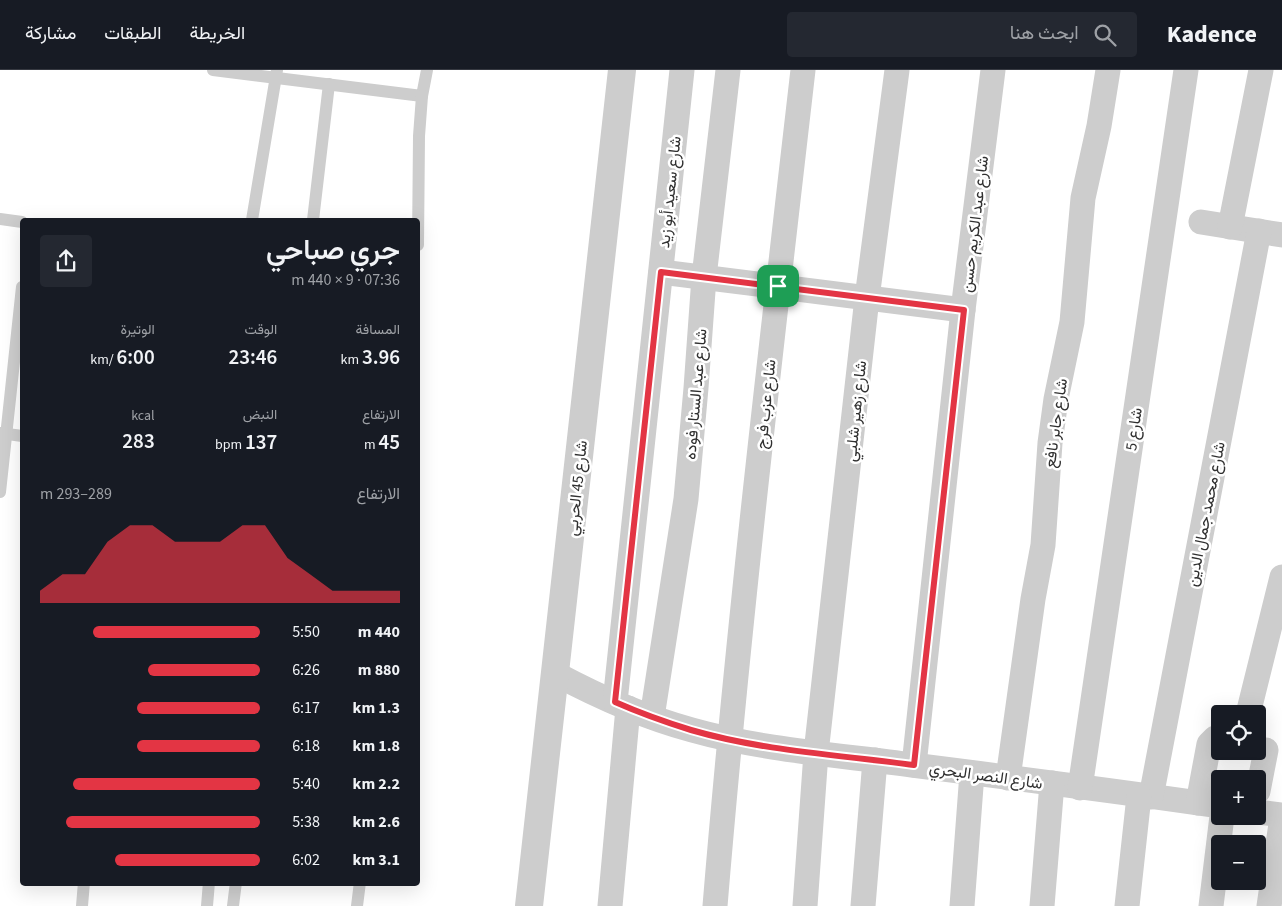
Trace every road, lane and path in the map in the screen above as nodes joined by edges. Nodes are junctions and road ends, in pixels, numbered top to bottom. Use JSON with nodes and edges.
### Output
{"nodes":[{"id":1,"x":213,"y":70,"type":"edge"},
{"id":2,"x":427,"y":70,"type":"edge"},
{"id":3,"x":622,"y":70,"type":"edge"},
{"id":4,"x":682,"y":70,"type":"edge"},
{"id":5,"x":728,"y":70,"type":"edge"},
{"id":6,"x":803,"y":70,"type":"edge"},
{"id":7,"x":897,"y":70,"type":"edge"},
{"id":8,"x":993,"y":70,"type":"edge"},
{"id":9,"x":1108,"y":70,"type":"edge"},
{"id":10,"x":1186,"y":70,"type":"edge"},
{"id":11,"x":1260,"y":70,"type":"edge"},
{"id":12,"x":276,"y":74,"type":"edge"},
{"id":13,"x":329,"y":84,"type":"junction"},
{"id":14,"x":422,"y":96,"type":"junction"},
{"id":15,"x":252,"y":218,"type":"edge"},
{"id":16,"x":313,"y":218,"type":"edge"},
{"id":17,"x":418,"y":218,"type":"edge"},
{"id":18,"x":0,"y":219,"type":"edge"},
{"id":19,"x":20,"y":222,"type":"edge"},
{"id":20,"x":1201,"y":222,"type":"dead end"},
{"id":21,"x":1230,"y":227,"type":"junction"},
{"id":22,"x":1270,"y":233,"type":"edge"},
{"id":23,"x":661,"y":272,"type":"junction"},
{"id":24,"x":704,"y":277,"type":"junction"},
{"id":25,"x":778,"y":286,"type":"junction"},
{"id":26,"x":868,"y":298,"type":"junction"},
{"id":27,"x":20,"y":302,"type":"edge"},
{"id":28,"x":964,"y":310,"type":"junction"},
{"id":29,"x":3,"y":434,"type":"edge"},
{"id":30,"x":20,"y":436,"type":"edge"},
{"id":31,"x":0,"y":492,"type":"edge"},
{"id":32,"x":1282,"y":577,"type":"edge"},
{"id":33,"x":556,"y":674,"type":"junction"},
{"id":34,"x":622,"y":705,"type":"junction"},
{"id":35,"x":1250,"y":705,"type":"edge"},
{"id":36,"x":652,"y":718,"type":"junction"},
{"id":37,"x":729,"y":739,"type":"junction"},
{"id":38,"x":1211,"y":743,"type":"edge"},
{"id":39,"x":816,"y":753,"type":"junction"},
{"id":40,"x":875,"y":760,"type":"junction"},
{"id":41,"x":914,"y":765,"type":"junction"},
{"id":42,"x":972,"y":773,"type":"junction"},
{"id":43,"x":1008,"y":778,"type":"junction"},
{"id":44,"x":1052,"y":784,"type":"junction"},
{"id":45,"x":1080,"y":788,"type":"junction"},
{"id":46,"x":1145,"y":796,"type":"junction"},
{"id":47,"x":1209,"y":805,"type":"edge"},
{"id":48,"x":1266,"y":813,"type":"edge"},
{"id":49,"x":1282,"y":816,"type":"edge"},
{"id":50,"x":1221,"y":825,"type":"edge"},
{"id":51,"x":84,"y":886,"type":"edge"},
{"id":52,"x":209,"y":886,"type":"edge"},
{"id":53,"x":236,"y":886,"type":"edge"},
{"id":54,"x":360,"y":886,"type":"edge"},
{"id":55,"x":82,"y":906,"type":"edge"},
{"id":56,"x":207,"y":906,"type":"edge"},
{"id":57,"x":233,"y":906,"type":"edge"},
{"id":58,"x":357,"y":906,"type":"edge"},
{"id":59,"x":529,"y":906,"type":"edge"},
{"id":60,"x":610,"y":906,"type":"edge"},
{"id":61,"x":716,"y":906,"type":"edge"},
{"id":62,"x":805,"y":906,"type":"edge"},
{"id":63,"x":863,"y":906,"type":"edge"},
{"id":64,"x":962,"y":906,"type":"edge"},
{"id":65,"x":1042,"y":906,"type":"edge"},
{"id":66,"x":1127,"y":906,"type":"edge"},
{"id":67,"x":1211,"y":906,"type":"edge"},
{"id":68,"x":1269,"y":906,"type":"edge"}],
"edges":[{"from":1,"to":12,"type":"lane"},
{"from":2,"to":14,"type":"lane"},
{"from":3,"to":33,"type":"street","name":"شارع 45 الحربي"},
{"from":4,"to":23,"type":"street","name":"شارع سعيد أبو زيد"},
{"from":5,"to":24,"type":"street","name":"شارع عبد الستار فوده"},
{"from":6,"to":25,"type":"street","name":"شارع عزب فرج"},
{"from":7,"to":26,"type":"street","name":"شارع زهير شلبي"},
{"from":8,"to":28,"type":"street","name":"شارع عبد الكريم حسن"},
{"from":9,"to":43,"type":"street","name":"شارع جابر نافع"},
{"from":10,"to":45,"type":"street","name":"شارع 5"},
{"from":11,"to":21,"type":"street"},
{"from":12,"to":13,"type":"lane"},
{"from":12,"to":15,"type":"lane"},
{"from":13,"to":14,"type":"lane"},
{"from":13,"to":16,"type":"lane"},
{"from":14,"to":17,"type":"lane"},
{"from":18,"to":19,"type":"lane"},
{"from":20,"to":21,"type":"street"},
{"from":21,"to":22,"type":"street"},
{"from":22,"to":46,"type":"street","name":"شارع محمد جمال الدين"},
{"from":23,"to":24,"type":"street"},
{"from":23,"to":34,"type":"street","name":"شارع سعيد أبو زيد"},
{"from":24,"to":25,"type":"street"},
{"from":24,"to":36,"type":"street","name":"شارع عبد الستار فوده"},
{"from":25,"to":26,"type":"street"},
{"from":25,"to":37,"type":"street","name":"شارع عزب فرج"},
{"from":26,"to":28,"type":"street"},
{"from":26,"to":39,"type":"street","name":"شارع زهير شلبي"},
{"from":27,"to":29,"type":"lane"},
{"from":28,"to":41,"type":"street","name":"شارع عبد الكريم حسن"},
{"from":29,"to":30,"type":"lane"},
{"from":29,"to":31,"type":"lane"},
{"from":32,"to":35,"type":"street"},
{"from":33,"to":34,"type":"street","name":"شارع النصر البحري"},
{"from":33,"to":59,"type":"street","name":"شارع 45 الحربي"},
{"from":34,"to":36,"type":"street","name":"شارع النصر البحري"},
{"from":34,"to":60,"type":"street","name":"شارع سعيد أبو زيد"},
{"from":36,"to":37,"type":"street","name":"شارع النصر البحري"},
{"from":37,"to":39,"type":"street","name":"شارع النصر البحري"},
{"from":37,"to":61,"type":"street","name":"شارع عزب فرج"},
{"from":38,"to":47,"type":"street"},
{"from":39,"to":40,"type":"street","name":"شارع النصر البحري"},
{"from":39,"to":62,"type":"street","name":"شارع زهير شلبي"},
{"from":40,"to":41,"type":"street","name":"شارع النصر البحري"},
{"from":40,"to":63,"type":"street"},
{"from":41,"to":42,"type":"street","name":"شارع النصر البحري"},
{"from":42,"to":43,"type":"street","name":"شارع النصر البحري"},
{"from":42,"to":64,"type":"street"},
{"from":43,"to":44,"type":"street","name":"شارع النصر البحري"},
{"from":44,"to":45,"type":"street","name":"شارع النصر البحري"},
{"from":44,"to":65,"type":"street"},
{"from":45,"to":46,"type":"street","name":"شارع النصر البحري"},
{"from":46,"to":47,"type":"street","name":"شارع النصر البحري"},
{"from":46,"to":66,"type":"street","name":"شارع محمد جمال الدين"},
{"from":48,"to":49,"type":"street"},
{"from":49,"to":68,"type":"street"},
{"from":50,"to":67,"type":"street"},
{"from":51,"to":55,"type":"lane"},
{"from":52,"to":56,"type":"lane"},
{"from":53,"to":57,"type":"lane"},
{"from":54,"to":58,"type":"lane"}]}
